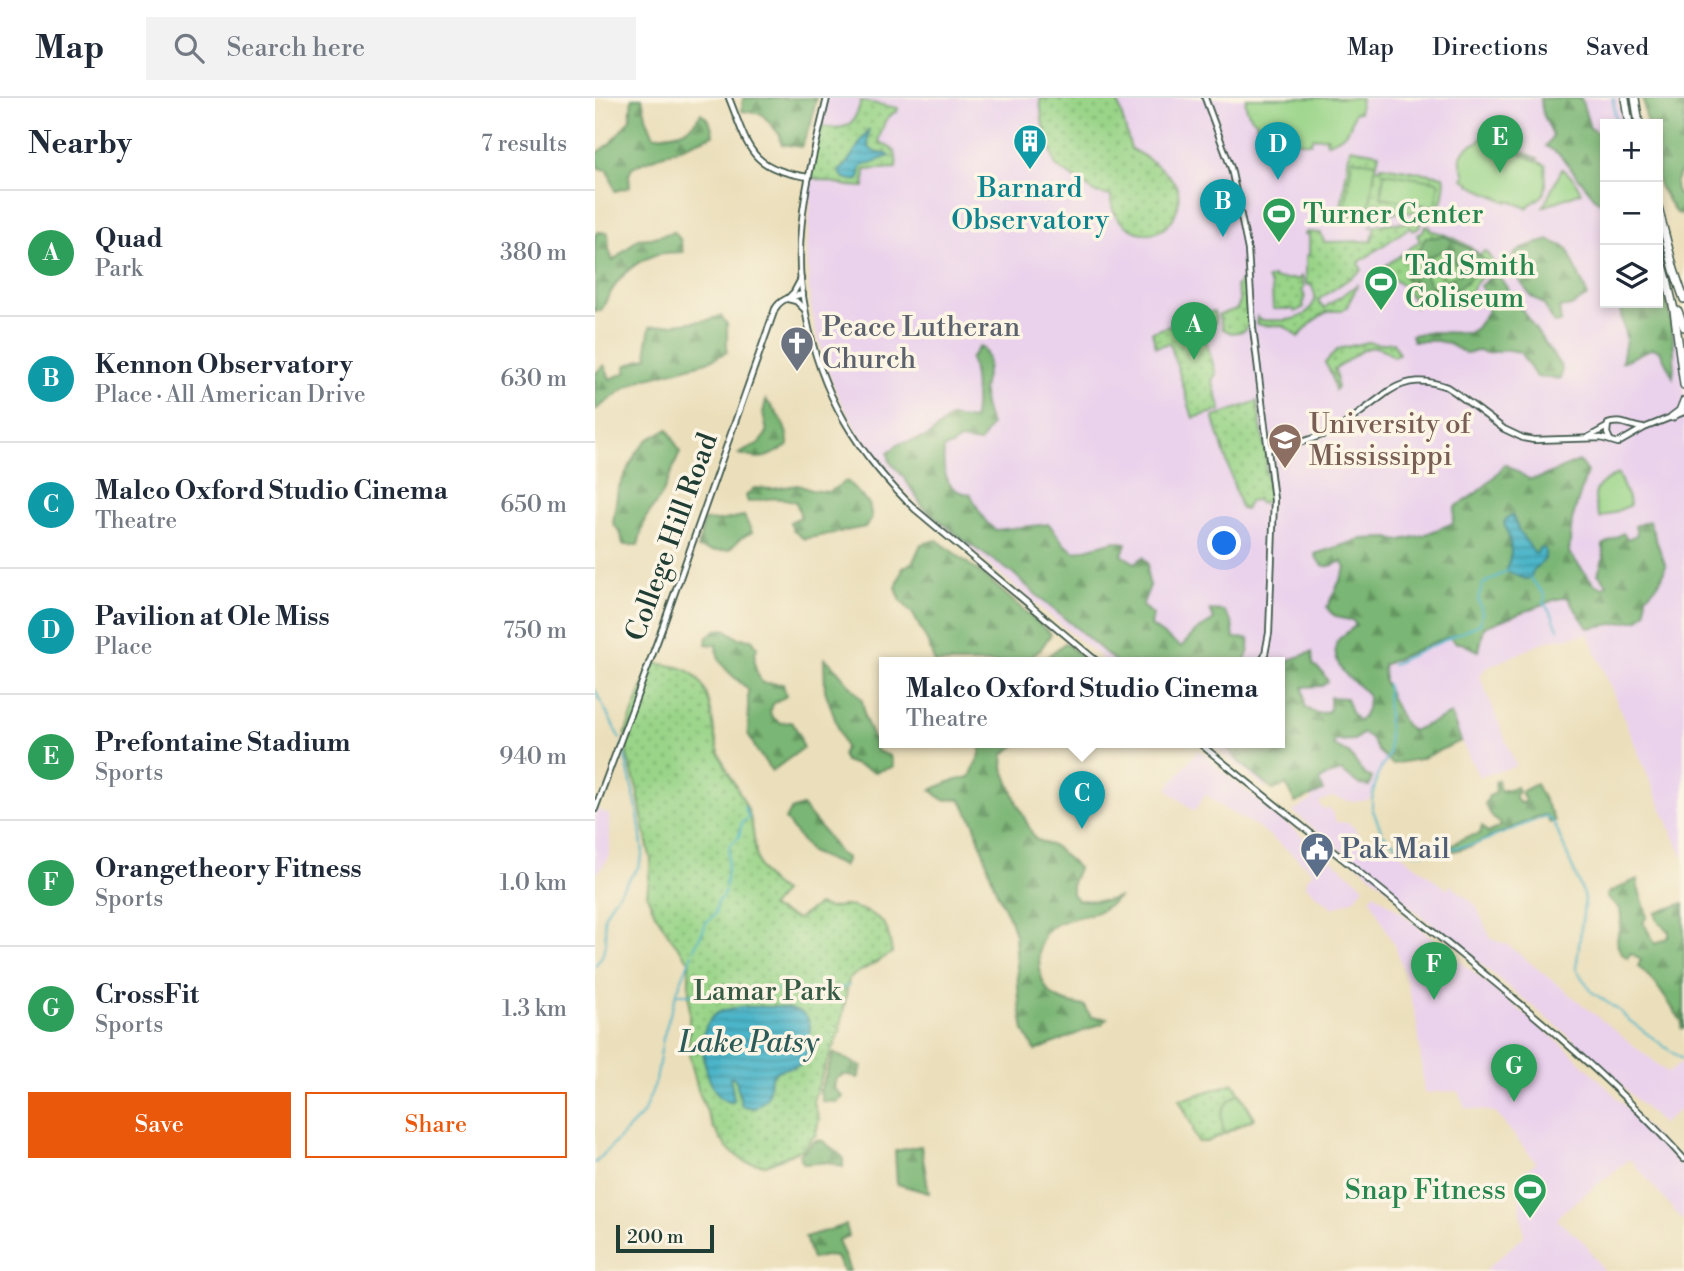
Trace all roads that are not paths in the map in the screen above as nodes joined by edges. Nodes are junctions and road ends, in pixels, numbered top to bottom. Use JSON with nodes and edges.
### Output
{"nodes":[{"id":1,"x":729,"y":98,"type":"edge"},
{"id":2,"x":827,"y":98,"type":"edge"},
{"id":3,"x":1205,"y":98,"type":"edge"},
{"id":4,"x":1625,"y":98,"type":"edge"},
{"id":5,"x":1635,"y":98,"type":"edge"},
{"id":6,"x":1628,"y":119,"type":"edge"},
{"id":7,"x":1638,"y":119,"type":"edge"},
{"id":8,"x":809,"y":177,"type":"junction"},
{"id":9,"x":1663,"y":226,"type":"edge"},
{"id":10,"x":1663,"y":265,"type":"edge"},
{"id":11,"x":801,"y":279,"type":"junction"},
{"id":12,"x":1667,"y":280,"type":"junction"},
{"id":13,"x":803,"y":294,"type":"junction"},
{"id":14,"x":1683,"y":297,"type":"edge"},
{"id":15,"x":787,"y":298,"type":"junction"},
{"id":16,"x":806,"y":310,"type":"junction"},
{"id":17,"x":1684,"y":327,"type":"edge"},
{"id":18,"x":1684,"y":385,"type":"edge"},
{"id":19,"x":1684,"y":401,"type":"edge"},
{"id":20,"x":1684,"y":412,"type":"edge"},
{"id":21,"x":1672,"y":416,"type":"junction"},
{"id":22,"x":1624,"y":425,"type":"junction"},
{"id":23,"x":1607,"y":427,"type":"junction"},
{"id":24,"x":1644,"y":428,"type":"junction"},
{"id":25,"x":1586,"y":438,"type":"junction"},
{"id":26,"x":1625,"y":438,"type":"junction"},
{"id":27,"x":1610,"y":441,"type":"junction"},
{"id":28,"x":1268,"y":449,"type":"junction"},
{"id":29,"x":1092,"y":657,"type":"edge"},
{"id":30,"x":1264,"y":657,"type":"edge"},
{"id":31,"x":1205,"y":748,"type":"edge"},
{"id":32,"x":595,"y":809,"type":"edge"},
{"id":33,"x":1684,"y":1159,"type":"edge"}],
"edges":[{"from":1,"to":8,"type":"street"},
{"from":2,"to":8,"type":"street"},
{"from":3,"to":28,"type":"street"},
{"from":4,"to":6,"type":"highway"},
{"from":5,"to":7,"type":"highway"},
{"from":8,"to":11,"type":"street"},
{"from":9,"to":14,"type":"highway"},
{"from":10,"to":12,"type":"highway"},
{"from":11,"to":13,"type":"street"},
{"from":11,"to":15,"type":"street","name":"College Hill Road"},
{"from":12,"to":17,"type":"highway"},
{"from":12,"to":18,"type":"highway"},
{"from":13,"to":15,"type":"street"},
{"from":13,"to":16,"type":"street"},
{"from":15,"to":16,"type":"street"},
{"from":15,"to":32,"type":"street","name":"College Hill Road"},
{"from":16,"to":29,"type":"street"},
{"from":19,"to":21,"type":"highway"},
{"from":20,"to":21,"type":"street"},
{"from":21,"to":24,"type":"street"},
{"from":22,"to":23,"type":"street"},
{"from":22,"to":24,"type":"street"},
{"from":22,"to":26,"type":"street"},
{"from":23,"to":25,"type":"street"},
{"from":23,"to":27,"type":"street"},
{"from":24,"to":26,"type":"street"},
{"from":25,"to":27,"type":"street"},
{"from":25,"to":28,"type":"street"},
{"from":26,"to":27,"type":"street"},
{"from":28,"to":30,"type":"street"},
{"from":31,"to":33,"type":"street"}]}
